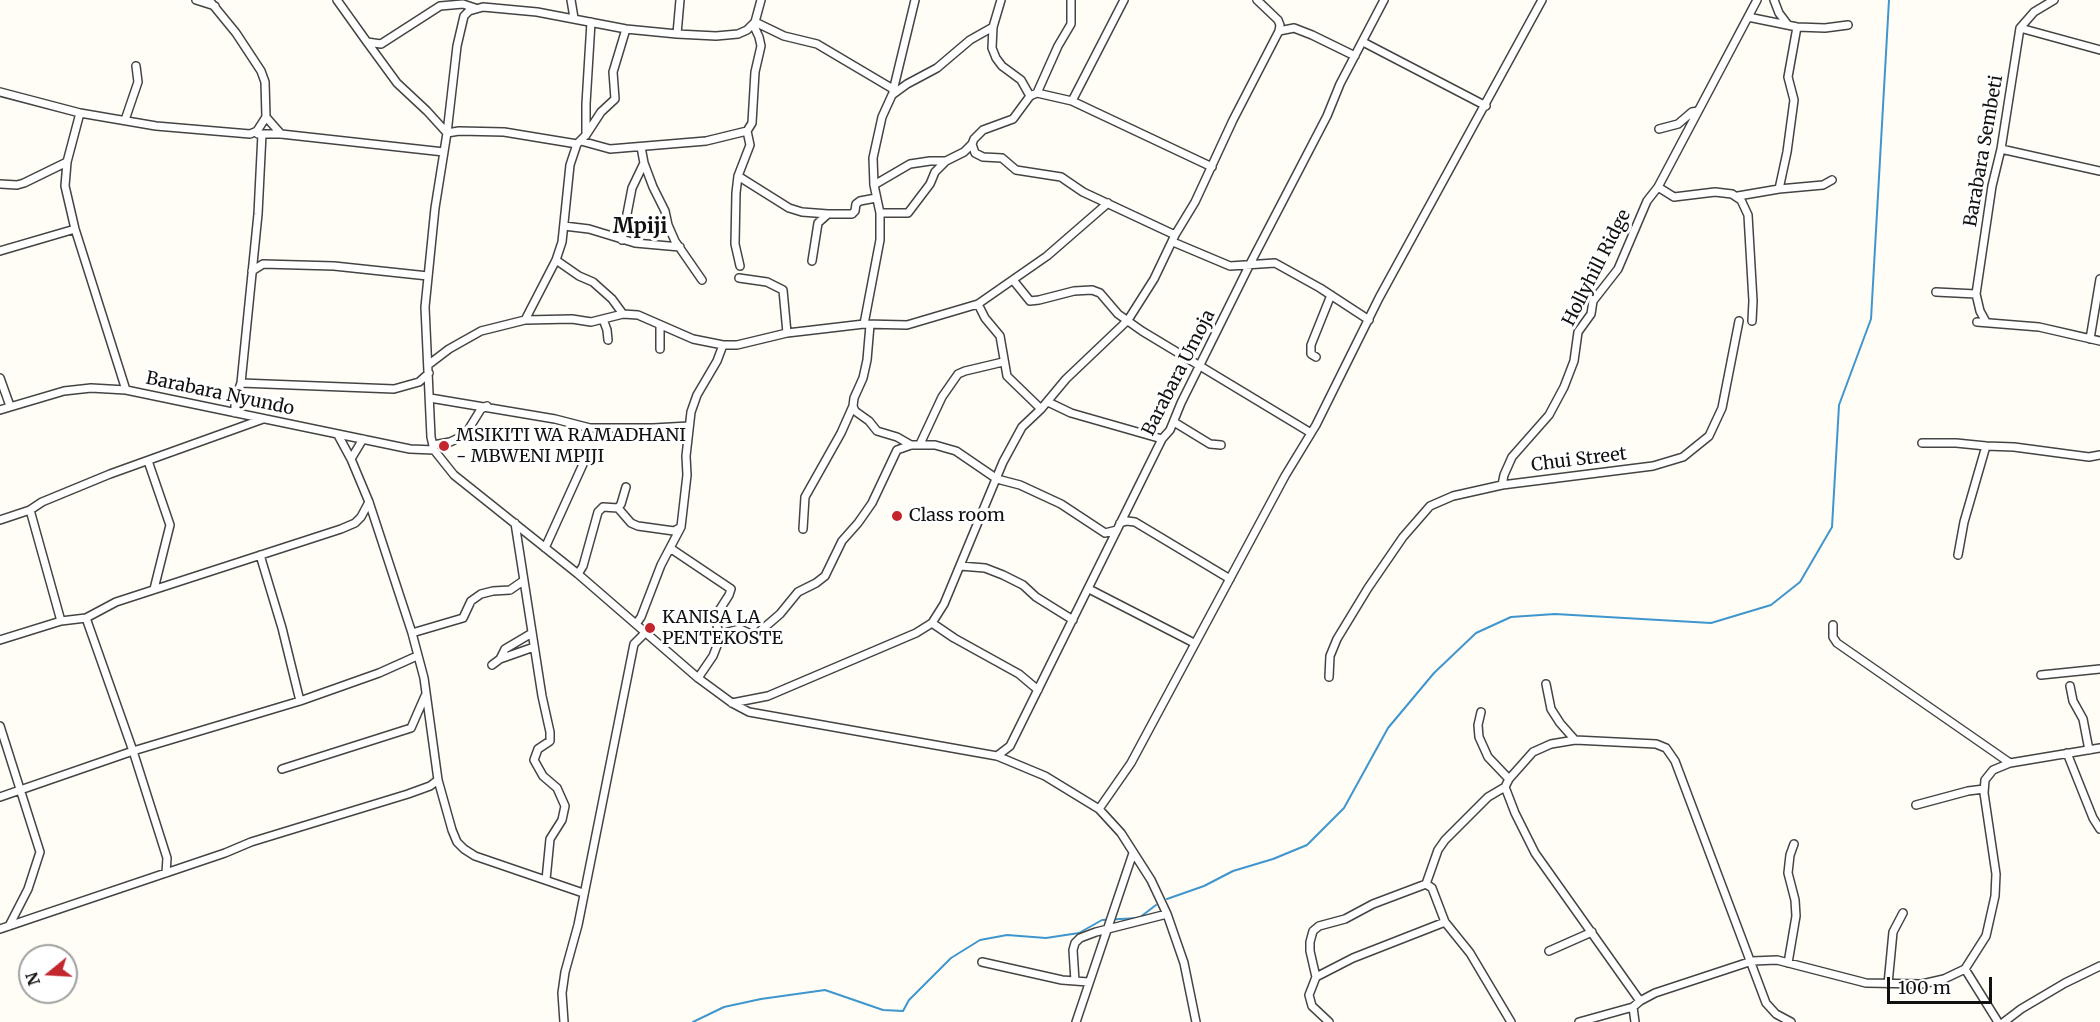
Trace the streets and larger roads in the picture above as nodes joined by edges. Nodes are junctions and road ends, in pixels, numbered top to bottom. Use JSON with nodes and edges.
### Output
{"nodes":[{"id":1,"x":196,"y":0,"type":"edge"},
{"id":2,"x":209,"y":0,"type":"edge"},
{"id":3,"x":338,"y":0,"type":"edge"},
{"id":4,"x":571,"y":0,"type":"edge"},
{"id":5,"x":680,"y":0,"type":"edge"},
{"id":6,"x":761,"y":0,"type":"edge"},
{"id":7,"x":915,"y":0,"type":"edge"},
{"id":8,"x":1001,"y":0,"type":"edge"},
{"id":9,"x":1071,"y":0,"type":"edge"},
{"id":10,"x":1124,"y":0,"type":"edge"},
{"id":11,"x":1257,"y":0,"type":"edge"},
{"id":12,"x":1384,"y":0,"type":"edge"},
{"id":13,"x":1542,"y":0,"type":"edge"},
{"id":14,"x":1757,"y":0,"type":"edge"},
{"id":15,"x":1774,"y":0,"type":"edge"},
{"id":16,"x":2054,"y":0,"type":"edge"},
{"id":17,"x":462,"y":2,"type":"edge"},
{"id":18,"x":214,"y":6,"type":"junction"},
{"id":19,"x":478,"y":7,"type":"edge"},
{"id":20,"x":1748,"y":17,"type":"junction"},
{"id":21,"x":574,"y":18,"type":"junction"},
{"id":22,"x":591,"y":22,"type":"junction"},
{"id":23,"x":754,"y":23,"type":"junction"},
{"id":24,"x":1788,"y":25,"type":"junction"},
{"id":25,"x":1848,"y":25,"type":"dead end"},
{"id":26,"x":993,"y":27,"type":"junction"},
{"id":27,"x":1797,"y":27,"type":"junction"},
{"id":28,"x":626,"y":28,"type":"junction"},
{"id":29,"x":1282,"y":28,"type":"junction"},
{"id":30,"x":2020,"y":28,"type":"junction"},
{"id":31,"x":677,"y":34,"type":"junction"},
{"id":32,"x":367,"y":42,"type":"junction"},
{"id":33,"x":1363,"y":42,"type":"junction"},
{"id":34,"x":381,"y":44,"type":"junction"},
{"id":35,"x":2100,"y":50,"type":"edge"},
{"id":36,"x":376,"y":53,"type":"junction"},
{"id":37,"x":1354,"y":56,"type":"junction"},
{"id":38,"x":136,"y":66,"type":"dead end"},
{"id":39,"x":0,"y":92,"type":"edge"},
{"id":40,"x":893,"y":92,"type":"junction"},
{"id":41,"x":1033,"y":95,"type":"junction"},
{"id":42,"x":1072,"y":101,"type":"junction"},
{"id":43,"x":1485,"y":106,"type":"junction"},
{"id":44,"x":1698,"y":111,"type":"junction"},
{"id":45,"x":80,"y":113,"type":"junction"},
{"id":46,"x":266,"y":117,"type":"junction"},
{"id":47,"x":125,"y":120,"type":"junction"},
{"id":48,"x":1659,"y":129,"type":"dead end"},
{"id":49,"x":747,"y":131,"type":"junction"},
{"id":50,"x":447,"y":133,"type":"junction"},
{"id":51,"x":250,"y":134,"type":"junction"},
{"id":52,"x":262,"y":134,"type":"junction"},
{"id":53,"x":281,"y":134,"type":"junction"},
{"id":54,"x":581,"y":140,"type":"junction"},
{"id":55,"x":972,"y":144,"type":"junction"},
{"id":56,"x":640,"y":147,"type":"junction"},
{"id":57,"x":2001,"y":149,"type":"junction"},
{"id":58,"x":444,"y":152,"type":"junction"},
{"id":59,"x":964,"y":152,"type":"junction"},
{"id":60,"x":975,"y":153,"type":"junction"},
{"id":61,"x":946,"y":161,"type":"junction"},
{"id":62,"x":67,"y":162,"type":"junction"},
{"id":63,"x":644,"y":163,"type":"junction"},
{"id":64,"x":1212,"y":167,"type":"junction"},
{"id":65,"x":2100,"y":171,"type":"edge"},
{"id":66,"x":738,"y":176,"type":"junction"},
{"id":67,"x":1832,"y":180,"type":"dead end"},
{"id":68,"x":0,"y":184,"type":"edge"},
{"id":69,"x":874,"y":185,"type":"junction"},
{"id":70,"x":1658,"y":187,"type":"junction"},
{"id":71,"x":1779,"y":189,"type":"junction"},
{"id":72,"x":1737,"y":196,"type":"junction"},
{"id":73,"x":876,"y":198,"type":"junction"},
{"id":74,"x":1108,"y":203,"type":"junction"},
{"id":75,"x":880,"y":213,"type":"junction"},
{"id":76,"x":828,"y":214,"type":"junction"},
{"id":77,"x":564,"y":226,"type":"junction"},
{"id":78,"x":75,"y":229,"type":"junction"},
{"id":79,"x":1174,"y":238,"type":"junction"},
{"id":80,"x":622,"y":240,"type":"junction"},
{"id":81,"x":680,"y":247,"type":"junction"},
{"id":82,"x":0,"y":251,"type":"edge"},
{"id":83,"x":253,"y":256,"type":"junction"},
{"id":84,"x":556,"y":260,"type":"junction"},
{"id":85,"x":812,"y":261,"type":"dead end"},
{"id":86,"x":264,"y":264,"type":"junction"},
{"id":87,"x":1250,"y":264,"type":"junction"},
{"id":88,"x":740,"y":266,"type":"dead end"},
{"id":89,"x":252,"y":271,"type":"junction"},
{"id":90,"x":428,"y":276,"type":"junction"},
{"id":91,"x":739,"y":278,"type":"dead end"},
{"id":92,"x":2100,"y":279,"type":"edge"},
{"id":93,"x":702,"y":280,"type":"dead end"},
{"id":94,"x":1013,"y":280,"type":"junction"},
{"id":95,"x":1936,"y":292,"type":"dead end"},
{"id":96,"x":1976,"y":294,"type":"junction"},
{"id":97,"x":1331,"y":295,"type":"junction"},
{"id":98,"x":978,"y":304,"type":"junction"},
{"id":99,"x":623,"y":314,"type":"junction"},
{"id":100,"x":603,"y":319,"type":"junction"},
{"id":101,"x":525,"y":320,"type":"junction"},
{"id":102,"x":1128,"y":320,"type":"junction"},
{"id":103,"x":1369,"y":320,"type":"junction"},
{"id":104,"x":1738,"y":321,"type":"dead end"},
{"id":105,"x":1752,"y":321,"type":"dead end"},
{"id":106,"x":1977,"y":322,"type":"dead end"},
{"id":107,"x":1986,"y":322,"type":"junction"},
{"id":108,"x":867,"y":324,"type":"junction"},
{"id":109,"x":660,"y":325,"type":"junction"},
{"id":110,"x":787,"y":333,"type":"junction"},
{"id":111,"x":2090,"y":339,"type":"junction"},
{"id":112,"x":608,"y":340,"type":"dead end"},
{"id":113,"x":2100,"y":341,"type":"edge"},
{"id":114,"x":723,"y":345,"type":"junction"},
{"id":115,"x":660,"y":349,"type":"dead end"},
{"id":116,"x":1316,"y":357,"type":"dead end"},
{"id":117,"x":1003,"y":362,"type":"junction"},
{"id":118,"x":1200,"y":366,"type":"junction"},
{"id":119,"x":428,"y":369,"type":"junction"},
{"id":120,"x":0,"y":378,"type":"edge"},
{"id":121,"x":241,"y":382,"type":"junction"},
{"id":122,"x":126,"y":390,"type":"junction"},
{"id":123,"x":430,"y":398,"type":"junction"},
{"id":124,"x":1048,"y":402,"type":"junction"},
{"id":125,"x":10,"y":406,"type":"junction"},
{"id":126,"x":487,"y":406,"type":"junction"},
{"id":127,"x":853,"y":406,"type":"junction"},
{"id":128,"x":0,"y":410,"type":"edge"},
{"id":129,"x":1041,"y":410,"type":"junction"},
{"id":130,"x":235,"y":413,"type":"junction"},
{"id":131,"x":263,"y":420,"type":"junction"},
{"id":132,"x":1174,"y":422,"type":"junction"},
{"id":133,"x":689,"y":426,"type":"junction"},
{"id":134,"x":1311,"y":433,"type":"junction"},
{"id":135,"x":338,"y":435,"type":"junction"},
{"id":136,"x":363,"y":439,"type":"junction"},
{"id":137,"x":1162,"y":439,"type":"junction"},
{"id":138,"x":1922,"y":443,"type":"dead end"},
{"id":139,"x":920,"y":444,"type":"junction"},
{"id":140,"x":911,"y":445,"type":"junction"},
{"id":141,"x":1221,"y":445,"type":"dead end"},
{"id":142,"x":1986,"y":446,"type":"junction"},
{"id":143,"x":433,"y":448,"type":"junction"},
{"id":144,"x":2100,"y":455,"type":"edge"},
{"id":145,"x":351,"y":459,"type":"junction"},
{"id":146,"x":148,"y":461,"type":"junction"},
{"id":147,"x":584,"y":462,"type":"dead end"},
{"id":148,"x":997,"y":479,"type":"junction"},
{"id":149,"x":1502,"y":485,"type":"junction"},
{"id":150,"x":626,"y":487,"type":"dead end"},
{"id":151,"x":369,"y":502,"type":"junction"},
{"id":152,"x":618,"y":508,"type":"junction"},
{"id":153,"x":30,"y":510,"type":"junction"},
{"id":154,"x":0,"y":520,"type":"edge"},
{"id":155,"x":515,"y":523,"type":"junction"},
{"id":156,"x":681,"y":527,"type":"junction"},
{"id":157,"x":1119,"y":527,"type":"junction"},
{"id":158,"x":803,"y":529,"type":"dead end"},
{"id":159,"x":1105,"y":533,"type":"junction"},
{"id":160,"x":1110,"y":544,"type":"junction"},
{"id":161,"x":545,"y":548,"type":"junction"},
{"id":162,"x":670,"y":548,"type":"junction"},
{"id":163,"x":260,"y":555,"type":"junction"},
{"id":164,"x":1958,"y":555,"type":"dead end"},
{"id":165,"x":960,"y":566,"type":"junction"},
{"id":166,"x":578,"y":574,"type":"junction"},
{"id":167,"x":1230,"y":579,"type":"junction"},
{"id":168,"x":524,"y":581,"type":"junction"},
{"id":169,"x":154,"y":589,"type":"junction"},
{"id":170,"x":1089,"y":589,"type":"junction"},
{"id":171,"x":86,"y":618,"type":"junction"},
{"id":172,"x":1073,"y":620,"type":"junction"},
{"id":173,"x":61,"y":621,"type":"junction"},
{"id":174,"x":932,"y":623,"type":"junction"},
{"id":175,"x":636,"y":624,"type":"junction"},
{"id":176,"x":1833,"y":625,"type":"dead end"},
{"id":177,"x":412,"y":633,"type":"junction"},
{"id":178,"x":532,"y":633,"type":"junction"},
{"id":179,"x":645,"y":633,"type":"junction"},
{"id":180,"x":720,"y":638,"type":"junction"},
{"id":181,"x":0,"y":640,"type":"edge"},
{"id":182,"x":1194,"y":643,"type":"junction"},
{"id":183,"x":534,"y":647,"type":"junction"},
{"id":184,"x":417,"y":656,"type":"junction"},
{"id":185,"x":500,"y":659,"type":"junction"},
{"id":186,"x":492,"y":665,"type":"dead end"},
{"id":187,"x":2100,"y":669,"type":"edge"},
{"id":188,"x":2041,"y":675,"type":"dead end"},
{"id":189,"x":1329,"y":677,"type":"dead end"},
{"id":190,"x":698,"y":678,"type":"junction"},
{"id":191,"x":1546,"y":684,"type":"dead end"},
{"id":192,"x":2070,"y":686,"type":"dead end"},
{"id":193,"x":1038,"y":690,"type":"junction"},
{"id":194,"x":426,"y":694,"type":"junction"},
{"id":195,"x":300,"y":701,"type":"junction"},
{"id":196,"x":732,"y":703,"type":"junction"},
{"id":197,"x":1481,"y":712,"type":"dead end"},
{"id":198,"x":0,"y":726,"type":"edge"},
{"id":199,"x":1575,"y":740,"type":"junction"},
{"id":200,"x":1010,"y":746,"type":"junction"},
{"id":201,"x":2100,"y":748,"type":"edge"},
{"id":202,"x":2088,"y":750,"type":"junction"},
{"id":203,"x":133,"y":752,"type":"junction"},
{"id":204,"x":2067,"y":753,"type":"junction"},
{"id":205,"x":997,"y":756,"type":"junction"},
{"id":206,"x":1011,"y":762,"type":"junction"},
{"id":207,"x":2010,"y":763,"type":"junction"},
{"id":208,"x":282,"y":769,"type":"dead end"},
{"id":209,"x":1509,"y":779,"type":"junction"},
{"id":210,"x":438,"y":780,"type":"junction"},
{"id":211,"x":1505,"y":788,"type":"junction"},
{"id":212,"x":1984,"y":789,"type":"junction"},
{"id":213,"x":19,"y":792,"type":"junction"},
{"id":214,"x":0,"y":797,"type":"edge"},
{"id":215,"x":1916,"y":804,"type":"dead end"},
{"id":216,"x":1100,"y":809,"type":"junction"},
{"id":217,"x":2096,"y":818,"type":"edge"},
{"id":218,"x":2100,"y":829,"type":"edge"},
{"id":219,"x":1794,"y":844,"type":"dead end"},
{"id":220,"x":1133,"y":853,"type":"junction"},
{"id":221,"x":166,"y":873,"type":"junction"},
{"id":222,"x":546,"y":880,"type":"junction"},
{"id":223,"x":1426,"y":884,"type":"junction"},
{"id":224,"x":583,"y":893,"type":"junction"},
{"id":225,"x":1903,"y":913,"type":"dead end"},
{"id":226,"x":1167,"y":914,"type":"junction"},
{"id":227,"x":1445,"y":922,"type":"junction"},
{"id":228,"x":9,"y":926,"type":"junction"},
{"id":229,"x":0,"y":929,"type":"edge"},
{"id":230,"x":1106,"y":931,"type":"junction"},
{"id":231,"x":1592,"y":932,"type":"junction"},
{"id":232,"x":1549,"y":951,"type":"dead end"},
{"id":233,"x":1752,"y":961,"type":"junction"},
{"id":234,"x":982,"y":962,"type":"dead end"},
{"id":235,"x":1788,"y":963,"type":"junction"},
{"id":236,"x":2100,"y":966,"type":"edge"},
{"id":237,"x":1965,"y":969,"type":"junction"},
{"id":238,"x":1316,"y":977,"type":"junction"},
{"id":239,"x":1075,"y":981,"type":"junction"},
{"id":240,"x":1088,"y":981,"type":"junction"},
{"id":241,"x":1888,"y":984,"type":"junction"},
{"id":242,"x":1640,"y":1001,"type":"junction"},
{"id":243,"x":1634,"y":1006,"type":"junction"},
{"id":244,"x":564,"y":1022,"type":"edge"},
{"id":245,"x":1076,"y":1022,"type":"edge"},
{"id":246,"x":1196,"y":1022,"type":"edge"},
{"id":247,"x":1329,"y":1022,"type":"edge"},
{"id":248,"x":1510,"y":1022,"type":"edge"},
{"id":249,"x":1579,"y":1022,"type":"edge"},
{"id":250,"x":1635,"y":1022,"type":"edge"},
{"id":251,"x":1791,"y":1022,"type":"edge"},
{"id":252,"x":1998,"y":1022,"type":"edge"},
{"id":253,"x":2004,"y":1022,"type":"edge"}],
"edges":[{"from":1,"to":18,"type":"street"},
{"from":2,"to":18,"type":"street"},
{"from":3,"to":32,"type":"street"},
{"from":4,"to":21,"type":"street"},
{"from":5,"to":31,"type":"street"},
{"from":6,"to":23,"type":"street"},
{"from":7,"to":40,"type":"street"},
{"from":8,"to":26,"type":"street"},
{"from":9,"to":41,"type":"street"},
{"from":10,"to":42,"type":"street"},
{"from":11,"to":29,"type":"street"},
{"from":12,"to":33,"type":"street","name":"Barabara Umoja"},
{"from":13,"to":43,"type":"street"},
{"from":14,"to":20,"type":"street","name":"Hollyhill Ridge"},
{"from":15,"to":24,"type":"street"},
{"from":16,"to":30,"type":"street"},
{"from":17,"to":19,"type":"street"},
{"from":17,"to":34,"type":"street"},
{"from":18,"to":46,"type":"street"},
{"from":19,"to":21,"type":"street"},
{"from":19,"to":50,"type":"street"},
{"from":20,"to":24,"type":"street"},
{"from":20,"to":44,"type":"street","name":"Hollyhill Ridge"},
{"from":21,"to":22,"type":"street"},
{"from":22,"to":28,"type":"street"},
{"from":22,"to":54,"type":"street"},
{"from":23,"to":31,"type":"street"},
{"from":23,"to":40,"type":"street"},
{"from":23,"to":49,"type":"street"},
{"from":24,"to":27,"type":"street"},
{"from":25,"to":27,"type":"street"},
{"from":26,"to":40,"type":"street"},
{"from":26,"to":41,"type":"street"},
{"from":27,"to":71,"type":"street"},
{"from":28,"to":31,"type":"street"},
{"from":28,"to":54,"type":"street"},
{"from":29,"to":37,"type":"street"},
{"from":29,"to":64,"type":"street"},
{"from":30,"to":35,"type":"street"},
{"from":30,"to":57,"type":"street","name":"Barabara Sembeti"},
{"from":32,"to":34,"type":"street"},
{"from":32,"to":36,"type":"street"},
{"from":33,"to":37,"type":"street","name":"Barabara Umoja"},
{"from":33,"to":43,"type":"street"},
{"from":34,"to":36,"type":"street"},
{"from":36,"to":50,"type":"street"},
{"from":37,"to":87,"type":"street","name":"Barabara Umoja"},
{"from":38,"to":47,"type":"street"},
{"from":39,"to":45,"type":"street"},
{"from":40,"to":69,"type":"street"},
{"from":41,"to":42,"type":"street"},
{"from":41,"to":55,"type":"street"},
{"from":42,"to":64,"type":"street"},
{"from":43,"to":103,"type":"street"},
{"from":44,"to":48,"type":"street"},
{"from":44,"to":70,"type":"street","name":"Hollyhill Ridge"},
{"from":45,"to":47,"type":"street"},
{"from":45,"to":62,"type":"street"},
{"from":46,"to":51,"type":"street"},
{"from":46,"to":53,"type":"street"},
{"from":47,"to":51,"type":"street"},
{"from":49,"to":56,"type":"street"},
{"from":49,"to":66,"type":"street"},
{"from":50,"to":54,"type":"street"},
{"from":50,"to":58,"type":"street"},
{"from":51,"to":52,"type":"street"},
{"from":52,"to":53,"type":"street"},
{"from":52,"to":83,"type":"street"},
{"from":53,"to":58,"type":"street"},
{"from":54,"to":56,"type":"street"},
{"from":54,"to":77,"type":"street"},
{"from":55,"to":59,"type":"street"},
{"from":55,"to":60,"type":"street"},
{"from":56,"to":63,"type":"street"},
{"from":57,"to":65,"type":"street"},
{"from":57,"to":96,"type":"street","name":"Barabara Sembeti"},
{"from":58,"to":90,"type":"street"},
{"from":59,"to":60,"type":"street"},
{"from":59,"to":61,"type":"street"},
{"from":60,"to":74,"type":"street"},
{"from":61,"to":69,"type":"street"},
{"from":61,"to":75,"type":"street"},
{"from":62,"to":68,"type":"street"},
{"from":62,"to":78,"type":"street"},
{"from":63,"to":80,"type":"street"},
{"from":63,"to":81,"type":"street"},
{"from":64,"to":79,"type":"street"},
{"from":66,"to":76,"type":"street"},
{"from":66,"to":88,"type":"street"},
{"from":67,"to":71,"type":"street"},
{"from":69,"to":73,"type":"street"},
{"from":70,"to":72,"type":"street"},
{"from":70,"to":149,"type":"street","name":"Hollyhill Ridge"},
{"from":71,"to":72,"type":"street"},
{"from":72,"to":105,"type":"street"},
{"from":73,"to":75,"type":"street"},
{"from":73,"to":76,"type":"street"},
{"from":74,"to":79,"type":"street"},
{"from":74,"to":94,"type":"street"},
{"from":75,"to":108,"type":"street"},
{"from":76,"to":85,"type":"street"},
{"from":77,"to":80,"type":"street"},
{"from":77,"to":84,"type":"street"},
{"from":78,"to":82,"type":"street"},
{"from":78,"to":122,"type":"street"},
{"from":79,"to":87,"type":"street"},
{"from":79,"to":102,"type":"street"},
{"from":80,"to":81,"type":"street"},
{"from":81,"to":93,"type":"street"},
{"from":83,"to":86,"type":"street"},
{"from":83,"to":89,"type":"street"},
{"from":84,"to":99,"type":"street"},
{"from":84,"to":101,"type":"street"},
{"from":86,"to":89,"type":"street"},
{"from":86,"to":90,"type":"street"},
{"from":87,"to":97,"type":"street"},
{"from":87,"to":118,"type":"street","name":"Barabara Umoja"},
{"from":89,"to":121,"type":"street"},
{"from":90,"to":119,"type":"street"},
{"from":91,"to":110,"type":"street"},
{"from":92,"to":111,"type":"street"},
{"from":94,"to":98,"type":"street"},
{"from":94,"to":102,"type":"street"},
{"from":95,"to":96,"type":"street"},
{"from":96,"to":107,"type":"street","name":"Barabara Sembeti"},
{"from":97,"to":103,"type":"street"},
{"from":97,"to":116,"type":"street"},
{"from":98,"to":108,"type":"street"},
{"from":98,"to":117,"type":"street"},
{"from":99,"to":100,"type":"street"},
{"from":99,"to":109,"type":"street"},
{"from":100,"to":101,"type":"street"},
{"from":100,"to":112,"type":"street"},
{"from":101,"to":119,"type":"street"},
{"from":102,"to":118,"type":"street"},
{"from":102,"to":124,"type":"street"},
{"from":103,"to":134,"type":"street"},
{"from":104,"to":149,"type":"street","name":"Chui Street"},
{"from":106,"to":107,"type":"street"},
{"from":107,"to":111,"type":"street"},
{"from":108,"to":110,"type":"street"},
{"from":108,"to":127,"type":"street"},
{"from":109,"to":114,"type":"street"},
{"from":109,"to":115,"type":"street"},
{"from":110,"to":114,"type":"street"},
{"from":111,"to":113,"type":"street"},
{"from":114,"to":133,"type":"street"},
{"from":117,"to":129,"type":"street"},
{"from":117,"to":139,"type":"street"},
{"from":118,"to":132,"type":"street","name":"Barabara Umoja"},
{"from":118,"to":134,"type":"street"},
{"from":119,"to":121,"type":"street"},
{"from":119,"to":123,"type":"street"},
{"from":120,"to":125,"type":"street"},
{"from":121,"to":130,"type":"street"},
{"from":122,"to":125,"type":"street","name":"Barabara Nyundo"},
{"from":122,"to":130,"type":"street","name":"Barabara Nyundo"},
{"from":123,"to":126,"type":"street"},
{"from":123,"to":143,"type":"street"},
{"from":124,"to":129,"type":"street"},
{"from":124,"to":137,"type":"street"},
{"from":125,"to":128,"type":"street","name":"Barabara Nyundo"},
{"from":126,"to":133,"type":"street"},
{"from":126,"to":143,"type":"street"},
{"from":127,"to":140,"type":"street"},
{"from":127,"to":158,"type":"street"},
{"from":129,"to":148,"type":"street"},
{"from":130,"to":131,"type":"street","name":"Barabara Nyundo"},
{"from":131,"to":135,"type":"street","name":"Barabara Nyundo"},
{"from":131,"to":146,"type":"street"},
{"from":132,"to":137,"type":"street","name":"Barabara Umoja"},
{"from":132,"to":141,"type":"street"},
{"from":133,"to":156,"type":"street"},
{"from":134,"to":167,"type":"street"},
{"from":135,"to":136,"type":"street","name":"Barabara Nyundo"},
{"from":135,"to":145,"type":"street"},
{"from":136,"to":143,"type":"street","name":"Barabara Nyundo"},
{"from":136,"to":145,"type":"street"},
{"from":137,"to":157,"type":"street","name":"Barabara Umoja"},
{"from":138,"to":142,"type":"street"},
{"from":139,"to":140,"type":"street"},
{"from":139,"to":148,"type":"street"},
{"from":140,"to":180,"type":"street"},
{"from":142,"to":144,"type":"street"},
{"from":142,"to":164,"type":"street"},
{"from":143,"to":155,"type":"street"},
{"from":145,"to":151,"type":"street"},
{"from":146,"to":153,"type":"street"},
{"from":146,"to":169,"type":"street"},
{"from":147,"to":161,"type":"street"},
{"from":148,"to":159,"type":"street"},
{"from":148,"to":165,"type":"street"},
{"from":149,"to":189,"type":"street","name":"Chui Street"},
{"from":150,"to":152,"type":"street"},
{"from":151,"to":163,"type":"street"},
{"from":151,"to":177,"type":"street"},
{"from":152,"to":156,"type":"street"},
{"from":152,"to":166,"type":"street"},
{"from":153,"to":154,"type":"street"},
{"from":153,"to":173,"type":"street"},
{"from":155,"to":161,"type":"street"},
{"from":155,"to":168,"type":"street"},
{"from":156,"to":162,"type":"street"},
{"from":157,"to":159,"type":"street"},
{"from":157,"to":160,"type":"street","name":"Barabara Umoja"},
{"from":157,"to":167,"type":"street"},
{"from":159,"to":160,"type":"street"},
{"from":160,"to":170,"type":"street","name":"Barabara Umoja"},
{"from":161,"to":166,"type":"street"},
{"from":162,"to":175,"type":"street"},
{"from":162,"to":180,"type":"street"},
{"from":163,"to":169,"type":"street"},
{"from":163,"to":195,"type":"street"},
{"from":165,"to":172,"type":"street"},
{"from":165,"to":174,"type":"street"},
{"from":166,"to":175,"type":"street"},
{"from":167,"to":182,"type":"street"},
{"from":168,"to":177,"type":"street"},
{"from":168,"to":178,"type":"street"},
{"from":169,"to":171,"type":"street"},
{"from":170,"to":172,"type":"street","name":"Barabara Umoja"},
{"from":170,"to":182,"type":"street"},
{"from":171,"to":173,"type":"street"},
{"from":171,"to":203,"type":"street"},
{"from":172,"to":193,"type":"street","name":"Barabara Umoja"},
{"from":173,"to":181,"type":"street"},
{"from":174,"to":193,"type":"street"},
{"from":174,"to":196,"type":"street"},
{"from":175,"to":179,"type":"street"},
{"from":176,"to":207,"type":"street"},
{"from":177,"to":184,"type":"street"},
{"from":178,"to":183,"type":"street"},
{"from":178,"to":185,"type":"street"},
{"from":179,"to":190,"type":"street"},
{"from":179,"to":224,"type":"street"},
{"from":180,"to":190,"type":"street"},
{"from":182,"to":216,"type":"street"},
{"from":183,"to":185,"type":"street"},
{"from":183,"to":222,"type":"street"},
{"from":184,"to":194,"type":"street"},
{"from":184,"to":195,"type":"street"},
{"from":185,"to":186,"type":"street"},
{"from":187,"to":188,"type":"street"},
{"from":190,"to":196,"type":"street"},
{"from":191,"to":199,"type":"street"},
{"from":192,"to":202,"type":"street"},
{"from":193,"to":200,"type":"street","name":"Barabara Umoja"},
{"from":194,"to":208,"type":"street"},
{"from":194,"to":210,"type":"street"},
{"from":195,"to":203,"type":"street"},
{"from":196,"to":205,"type":"street"},
{"from":197,"to":209,"type":"street"},
{"from":198,"to":213,"type":"street"},
{"from":199,"to":209,"type":"street"},
{"from":199,"to":233,"type":"street"},
{"from":200,"to":205,"type":"street","name":"Barabara Umoja"},
{"from":200,"to":206,"type":"street"},
{"from":201,"to":202,"type":"street"},
{"from":202,"to":204,"type":"street"},
{"from":203,"to":213,"type":"street"},
{"from":203,"to":221,"type":"street"},
{"from":204,"to":207,"type":"street"},
{"from":204,"to":217,"type":"street"},
{"from":205,"to":206,"type":"street"},
{"from":206,"to":216,"type":"street"},
{"from":207,"to":212,"type":"street"},
{"from":209,"to":211,"type":"street"},
{"from":210,"to":221,"type":"street"},
{"from":210,"to":222,"type":"street"},
{"from":211,"to":223,"type":"street"},
{"from":211,"to":231,"type":"street"},
{"from":212,"to":215,"type":"street"},
{"from":212,"to":237,"type":"street"},
{"from":213,"to":214,"type":"street"},
{"from":213,"to":228,"type":"street"},
{"from":216,"to":220,"type":"street"},
{"from":217,"to":218,"type":"street"},
{"from":219,"to":235,"type":"street"},
{"from":220,"to":226,"type":"street"},
{"from":220,"to":230,"type":"street"},
{"from":221,"to":228,"type":"street"},
{"from":222,"to":224,"type":"street"},
{"from":223,"to":227,"type":"street"},
{"from":223,"to":238,"type":"street"},
{"from":224,"to":244,"type":"street"},
{"from":225,"to":241,"type":"street"},
{"from":226,"to":230,"type":"street"},
{"from":226,"to":246,"type":"street"},
{"from":227,"to":238,"type":"street"},
{"from":227,"to":248,"type":"street"},
{"from":228,"to":229,"type":"street"},
{"from":230,"to":239,"type":"street"},
{"from":230,"to":240,"type":"street"},
{"from":231,"to":232,"type":"street"},
{"from":231,"to":242,"type":"street"},
{"from":233,"to":235,"type":"street"},
{"from":233,"to":242,"type":"street"},
{"from":233,"to":251,"type":"street"},
{"from":234,"to":239,"type":"street"},
{"from":235,"to":241,"type":"street"},
{"from":236,"to":253,"type":"street"},
{"from":237,"to":241,"type":"street"},
{"from":237,"to":252,"type":"street"},
{"from":238,"to":247,"type":"street"},
{"from":239,"to":240,"type":"street"},
{"from":240,"to":245,"type":"street"},
{"from":242,"to":243,"type":"street"},
{"from":243,"to":249,"type":"street"},
{"from":243,"to":250,"type":"street"}]}
